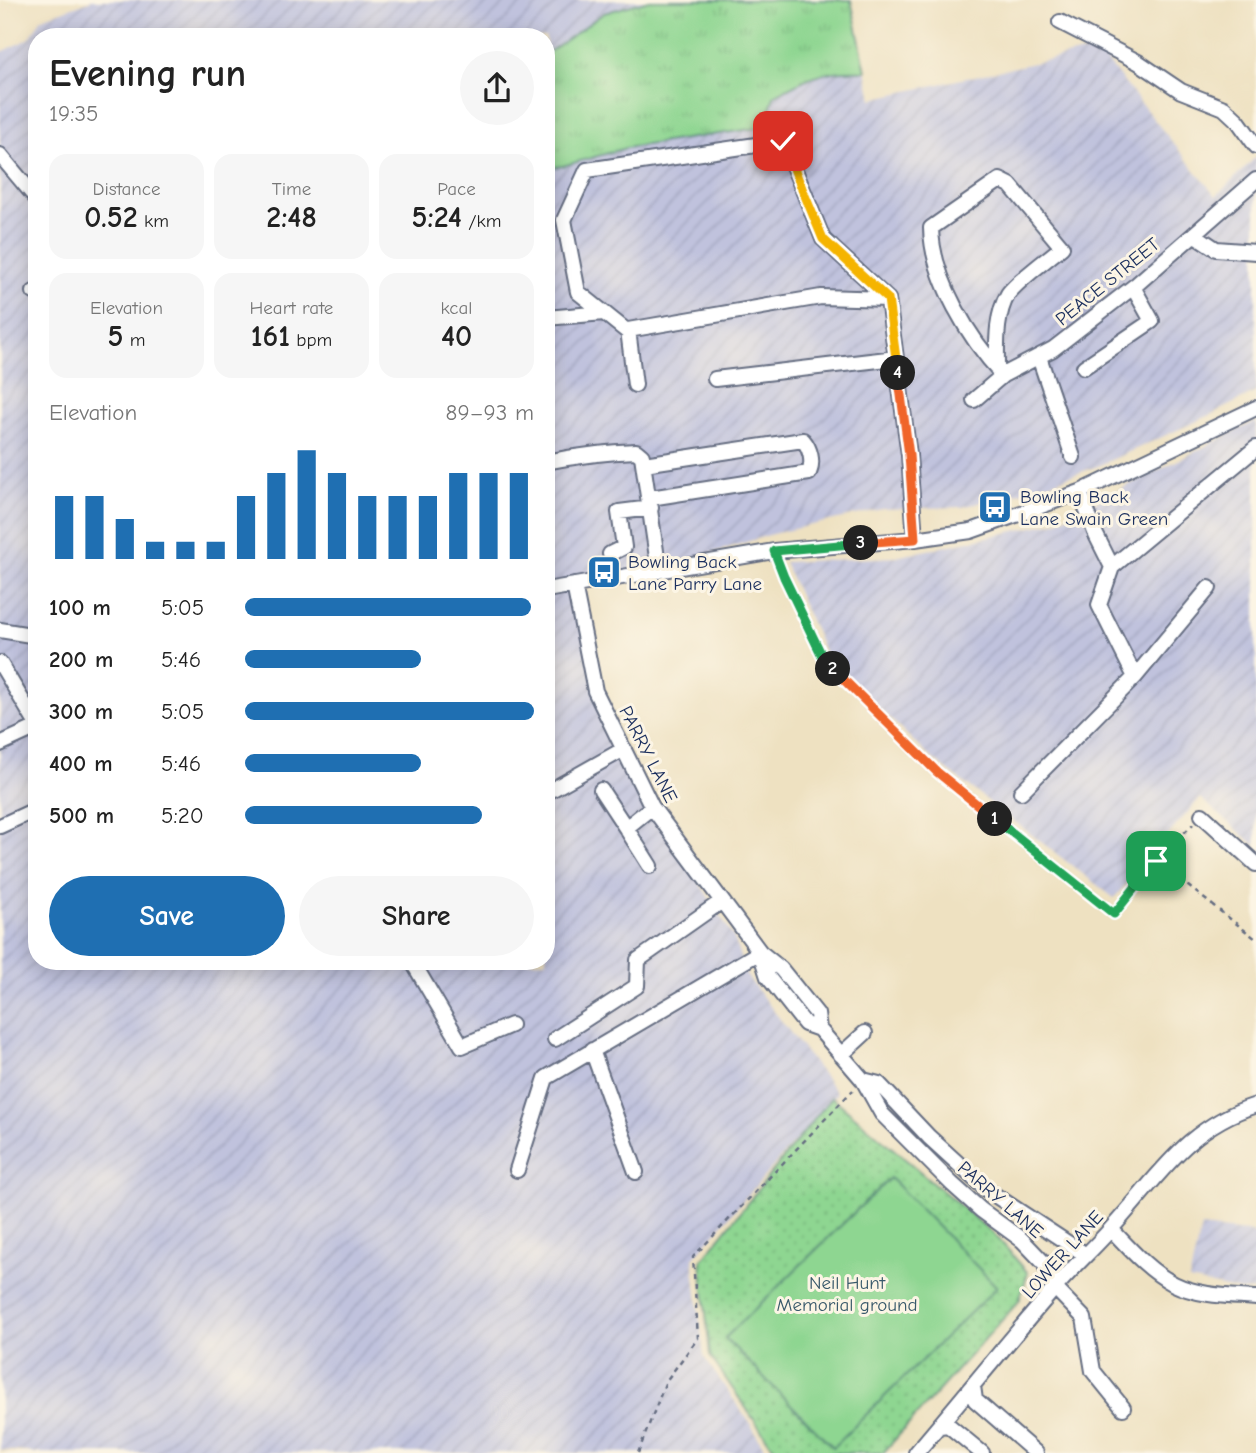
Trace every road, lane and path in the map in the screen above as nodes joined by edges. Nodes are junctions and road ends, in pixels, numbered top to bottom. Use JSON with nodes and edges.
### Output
{"nodes":[{"id":1,"x":1060,"y":22,"type":"dead end"},
{"id":2,"x":1256,"y":146,"type":"edge"},
{"id":3,"x":0,"y":155,"type":"edge"},
{"id":4,"x":1256,"y":180,"type":"edge"},
{"id":5,"x":28,"y":188,"type":"edge"},
{"id":6,"x":1195,"y":235,"type":"junction"},
{"id":7,"x":1256,"y":252,"type":"edge"},
{"id":8,"x":1133,"y":287,"type":"junction"},
{"id":9,"x":888,"y":299,"type":"junction"},
{"id":10,"x":604,"y":313,"type":"junction"},
{"id":11,"x":555,"y":317,"type":"edge"},
{"id":12,"x":629,"y":333,"type":"junction"},
{"id":13,"x":1039,"y":357,"type":"junction"},
{"id":14,"x":896,"y":358,"type":"junction"},
{"id":15,"x":1084,"y":368,"type":"dead end"},
{"id":16,"x":1000,"y":372,"type":"junction"},
{"id":17,"x":715,"y":379,"type":"dead end"},
{"id":18,"x":635,"y":385,"type":"dead end"},
{"id":19,"x":974,"y":400,"type":"dead end"},
{"id":20,"x":1256,"y":408,"type":"edge"},
{"id":21,"x":1256,"y":448,"type":"edge"},
{"id":22,"x":1073,"y":457,"type":"dead end"},
{"id":23,"x":555,"y":460,"type":"edge"},
{"id":24,"x":644,"y":464,"type":"junction"},
{"id":25,"x":1080,"y":492,"type":"junction"},
{"id":26,"x":650,"y":503,"type":"junction"},
{"id":27,"x":915,"y":539,"type":"junction"},
{"id":28,"x":774,"y":551,"type":"junction"},
{"id":29,"x":610,"y":554,"type":"dead end"},
{"id":30,"x":1112,"y":567,"type":"junction"},
{"id":31,"x":659,"y":571,"type":"junction"},
{"id":32,"x":574,"y":585,"type":"junction"},
{"id":33,"x":555,"y":588,"type":"edge"},
{"id":34,"x":1209,"y":588,"type":"dead end"},
{"id":35,"x":0,"y":630,"type":"edge"},
{"id":36,"x":28,"y":635,"type":"edge"},
{"id":37,"x":0,"y":663,"type":"edge"},
{"id":38,"x":1135,"y":677,"type":"junction"},
{"id":39,"x":28,"y":711,"type":"edge"},
{"id":40,"x":28,"y":730,"type":"edge"},
{"id":41,"x":0,"y":744,"type":"edge"},
{"id":42,"x":624,"y":749,"type":"junction"},
{"id":43,"x":555,"y":788,"type":"edge"},
{"id":44,"x":601,"y":790,"type":"dead end"},
{"id":45,"x":1021,"y":792,"type":"dead end"},
{"id":46,"x":652,"y":807,"type":"junction"},
{"id":47,"x":28,"y":813,"type":"edge"},
{"id":48,"x":1202,"y":815,"type":"joint"},
{"id":49,"x":0,"y":827,"type":"edge"},
{"id":50,"x":626,"y":828,"type":"junction"},
{"id":51,"x":1156,"y":861,"type":"junction"},
{"id":52,"x":1256,"y":864,"type":"edge"},
{"id":53,"x":650,"y":866,"type":"dead end"},
{"id":54,"x":722,"y":901,"type":"junction"},
{"id":55,"x":1256,"y":939,"type":"edge"},
{"id":56,"x":760,"y":952,"type":"junction"},
{"id":57,"x":417,"y":970,"type":"edge"},
{"id":58,"x":510,"y":1025,"type":"dead end"},
{"id":59,"x":865,"y":1033,"type":"dead end"},
{"id":60,"x":555,"y":1039,"type":"dead end"},
{"id":61,"x":592,"y":1051,"type":"junction"},
{"id":62,"x":841,"y":1055,"type":"junction"},
{"id":63,"x":863,"y":1080,"type":"junction"},
{"id":64,"x":1256,"y":1105,"type":"edge"},
{"id":65,"x":517,"y":1170,"type":"dead end"},
{"id":66,"x":636,"y":1172,"type":"dead end"},
{"id":67,"x":1111,"y":1229,"type":"junction"},
{"id":68,"x":1086,"y":1255,"type":"junction"},
{"id":69,"x":1055,"y":1288,"type":"junction"},
{"id":70,"x":1256,"y":1298,"type":"edge"},
{"id":71,"x":973,"y":1386,"type":"junction"},
{"id":72,"x":1123,"y":1408,"type":"dead end"},
{"id":73,"x":940,"y":1426,"type":"junction"},
{"id":74,"x":638,"y":1453,"type":"edge"},
{"id":75,"x":916,"y":1453,"type":"edge"},
{"id":76,"x":982,"y":1453,"type":"edge"},
{"id":77,"x":1036,"y":1453,"type":"edge"}],
"edges":[{"from":1,"to":2,"type":"street"},
{"from":3,"to":5,"type":"street"},
{"from":4,"to":6,"type":"street","name":"PEACE STREET"},
{"from":6,"to":7,"type":"street"},
{"from":6,"to":8,"type":"street","name":"PEACE STREET"},
{"from":8,"to":13,"type":"street","name":"PEACE STREET"},
{"from":8,"to":15,"type":"street"},
{"from":9,"to":10,"type":"street"},
{"from":9,"to":12,"type":"street"},
{"from":9,"to":14,"type":"street"},
{"from":10,"to":11,"type":"street"},
{"from":10,"to":12,"type":"street"},
{"from":12,"to":18,"type":"street"},
{"from":13,"to":16,"type":"street","name":"PEACE STREET"},
{"from":13,"to":22,"type":"street"},
{"from":14,"to":17,"type":"street"},
{"from":14,"to":27,"type":"street"},
{"from":16,"to":16,"type":"street"},
{"from":16,"to":19,"type":"street","name":"PEACE STREET"},
{"from":20,"to":25,"type":"street"},
{"from":21,"to":30,"type":"street"},
{"from":23,"to":24,"type":"street"},
{"from":24,"to":26,"type":"street"},
{"from":24,"to":26,"type":"street"},
{"from":25,"to":27,"type":"street"},
{"from":25,"to":30,"type":"street"},
{"from":26,"to":29,"type":"street"},
{"from":26,"to":31,"type":"street"},
{"from":27,"to":28,"type":"street"},
{"from":28,"to":31,"type":"street"},
{"from":28,"to":51,"type":"path"},
{"from":30,"to":38,"type":"street"},
{"from":31,"to":32,"type":"street"},
{"from":32,"to":33,"type":"street"},
{"from":32,"to":42,"type":"street","name":"PARRY LANE"},
{"from":34,"to":38,"type":"street"},
{"from":35,"to":36,"type":"street"},
{"from":37,"to":39,"type":"street"},
{"from":38,"to":45,"type":"street"},
{"from":40,"to":41,"type":"street"},
{"from":42,"to":43,"type":"street"},
{"from":42,"to":46,"type":"street","name":"PARRY LANE"},
{"from":44,"to":50,"type":"street"},
{"from":46,"to":50,"type":"street"},
{"from":46,"to":54,"type":"street","name":"PARRY LANE"},
{"from":47,"to":49,"type":"street"},
{"from":48,"to":51,"type":"path"},
{"from":48,"to":52,"type":"street"},
{"from":50,"to":53,"type":"street"},
{"from":51,"to":55,"type":"path"},
{"from":54,"to":56,"type":"street","name":"PARRY LANE"},
{"from":54,"to":60,"type":"street"},
{"from":56,"to":61,"type":"street"},
{"from":56,"to":62,"type":"street","name":"PARRY LANE"},
{"from":57,"to":58,"type":"street"},
{"from":59,"to":62,"type":"street"},
{"from":61,"to":65,"type":"street"},
{"from":61,"to":66,"type":"street"},
{"from":62,"to":63,"type":"street","name":"PARRY LANE"},
{"from":63,"to":68,"type":"street","name":"PARRY LANE"},
{"from":63,"to":69,"type":"street","name":"PARRY LANE"},
{"from":63,"to":74,"type":"path"},
{"from":64,"to":67,"type":"street","name":"LOWER LANE"},
{"from":67,"to":68,"type":"street","name":"LOWER LANE"},
{"from":67,"to":70,"type":"street"},
{"from":68,"to":69,"type":"street","name":"LOWER LANE"},
{"from":69,"to":71,"type":"street","name":"LOWER LANE"},
{"from":69,"to":72,"type":"street","name":"PARRY LANE"},
{"from":71,"to":73,"type":"street","name":"LOWER LANE"},
{"from":71,"to":77,"type":"street"},
{"from":73,"to":75,"type":"street","name":"LOWER LANE"},
{"from":73,"to":76,"type":"street"}]}
